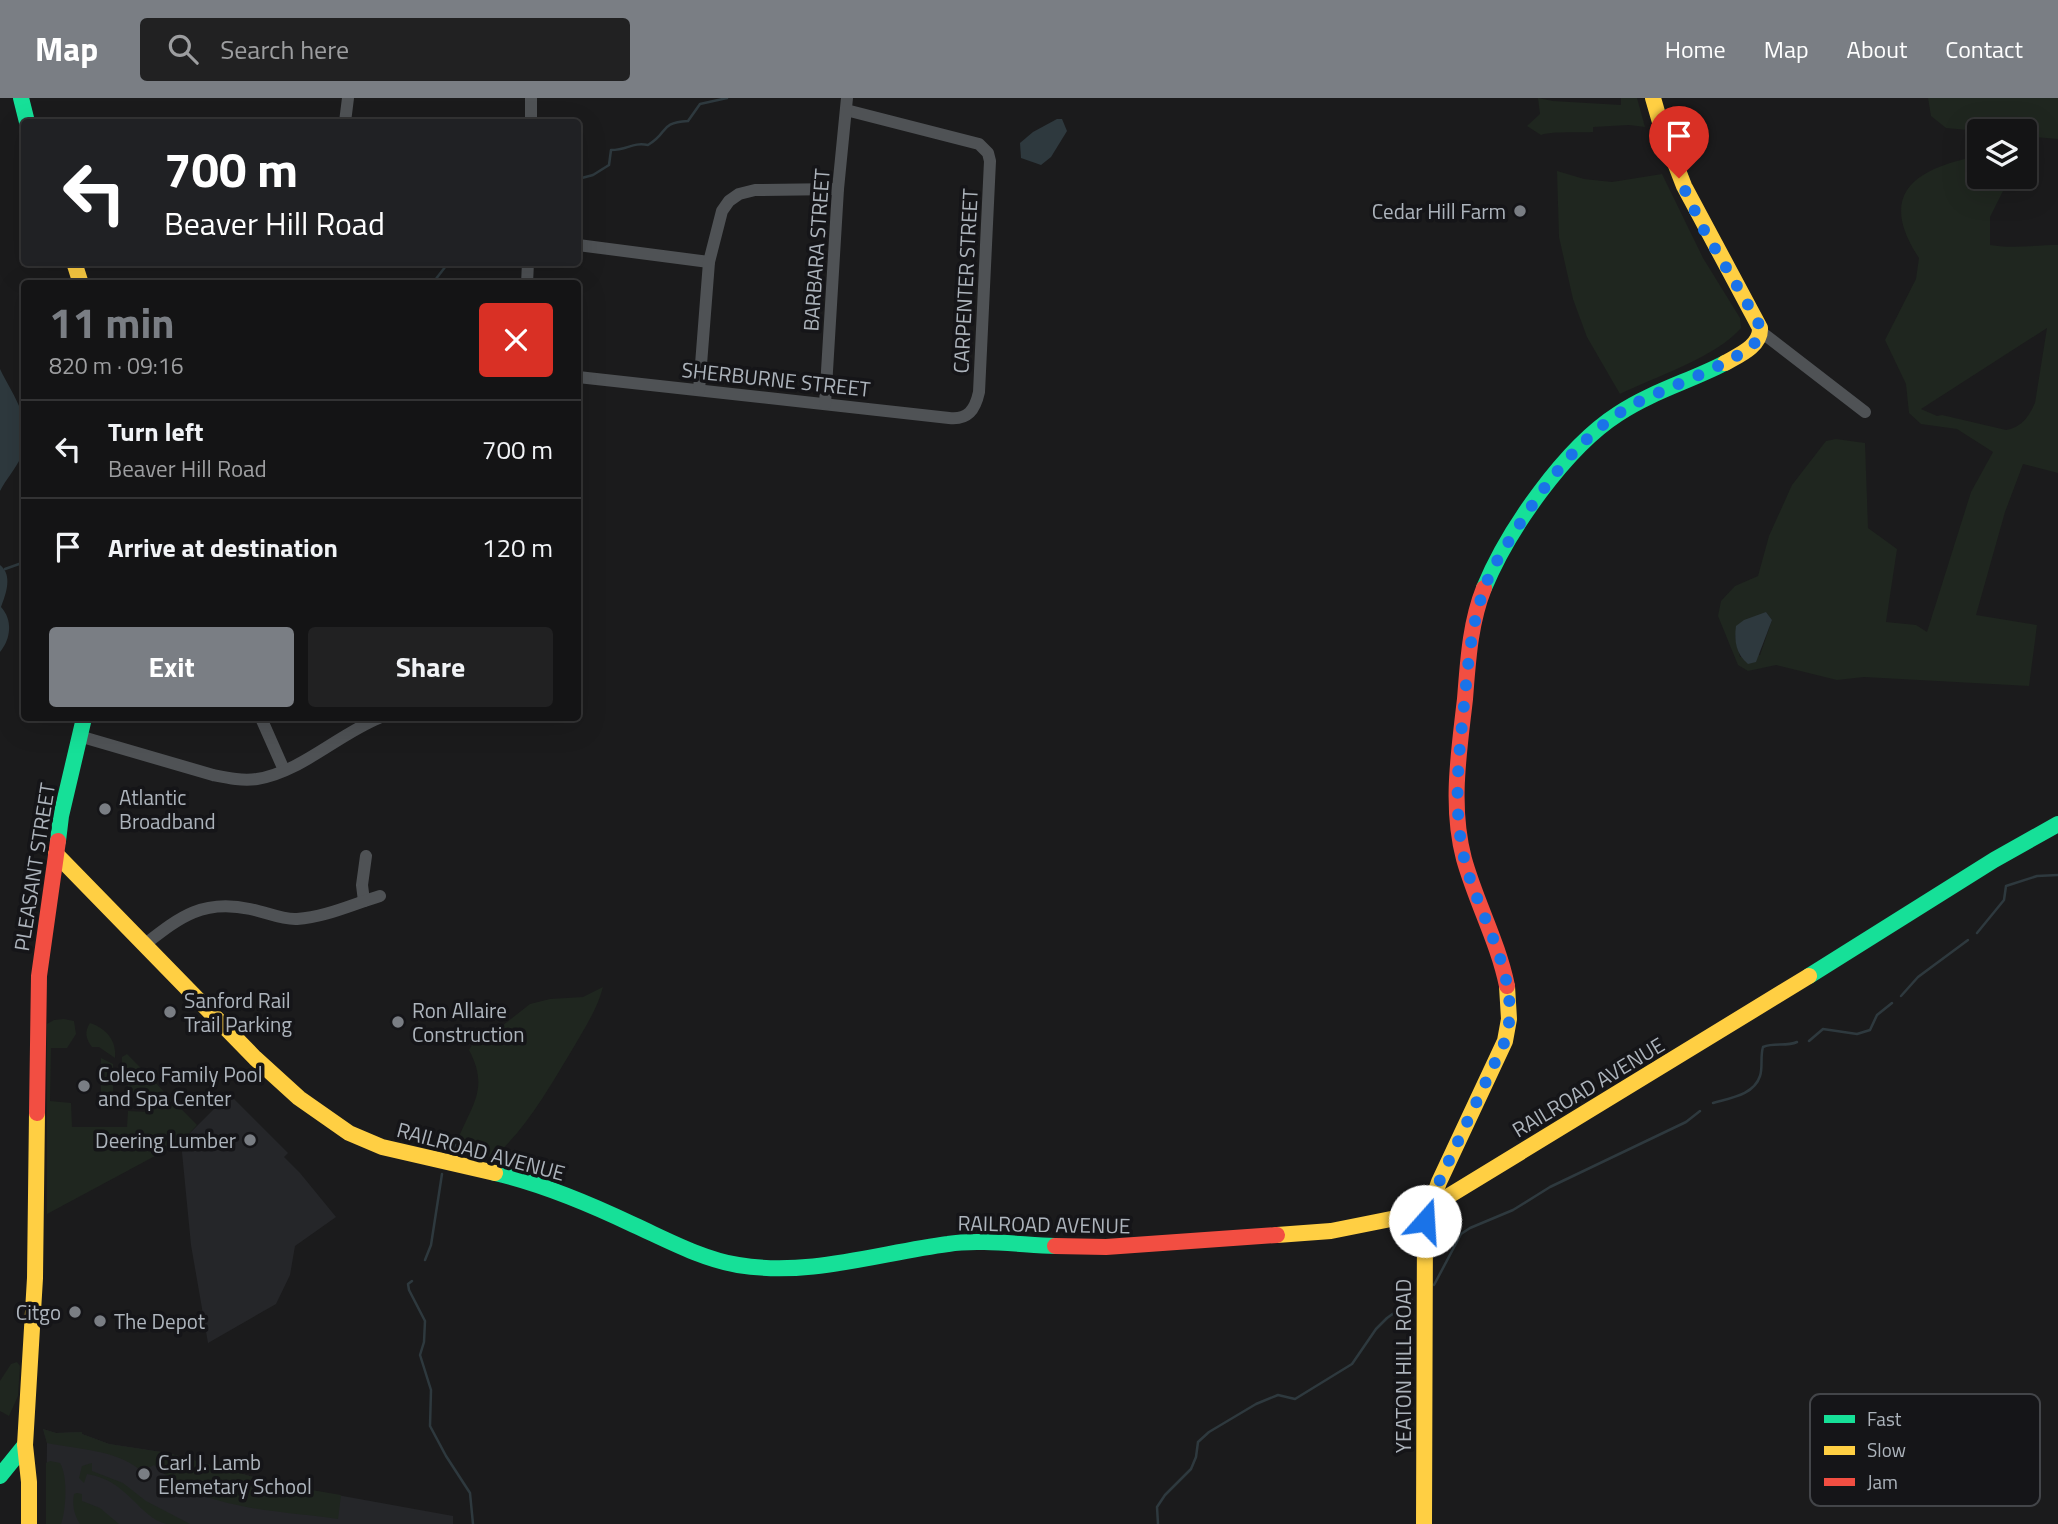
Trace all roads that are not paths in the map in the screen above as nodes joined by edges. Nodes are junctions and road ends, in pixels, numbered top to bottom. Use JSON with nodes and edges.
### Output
{"nodes":[{"id":1,"x":21,"y":98,"type":"edge"},
{"id":2,"x":348,"y":98,"type":"edge"},
{"id":3,"x":531,"y":98,"type":"edge"},
{"id":4,"x":1653,"y":98,"type":"edge"},
{"id":5,"x":846,"y":104,"type":"edge"},
{"id":6,"x":26,"y":119,"type":"edge"},
{"id":7,"x":345,"y":119,"type":"edge"},
{"id":8,"x":531,"y":119,"type":"edge"},
{"id":9,"x":838,"y":189,"type":"junction"},
{"id":10,"x":581,"y":244,"type":"edge"},
{"id":11,"x":709,"y":262,"type":"junction"},
{"id":12,"x":1760,"y":331,"type":"junction"},
{"id":13,"x":581,"y":377,"type":"edge"},
{"id":14,"x":699,"y":390,"type":"junction"},
{"id":15,"x":825,"y":404,"type":"junction"},
{"id":16,"x":1865,"y":412,"type":"dead end"},
{"id":17,"x":969,"y":414,"type":"joint"},
{"id":18,"x":83,"y":721,"type":"edge"},
{"id":19,"x":262,"y":721,"type":"edge"},
{"id":20,"x":374,"y":721,"type":"edge"},
{"id":21,"x":79,"y":736,"type":"junction"},
{"id":22,"x":284,"y":770,"type":"junction"},
{"id":23,"x":2058,"y":824,"type":"edge"},
{"id":24,"x":56,"y":854,"type":"junction"},
{"id":25,"x":366,"y":856,"type":"dead end"},
{"id":26,"x":380,"y":897,"type":"dead end"},
{"id":27,"x":364,"y":901,"type":"junction"},
{"id":28,"x":144,"y":945,"type":"junction"},
{"id":29,"x":1429,"y":1208,"type":"junction"},
{"id":30,"x":25,"y":1445,"type":"junction"},
{"id":31,"x":0,"y":1476,"type":"edge"},
{"id":32,"x":29,"y":1524,"type":"edge"},
{"id":33,"x":1424,"y":1524,"type":"edge"}],
"edges":[{"from":1,"to":6,"type":"street"},
{"from":2,"to":7,"type":"street"},
{"from":3,"to":8,"type":"street"},
{"from":4,"to":12,"type":"street"},
{"from":5,"to":9,"type":"street","name":"BARBARA STREET"},
{"from":5,"to":17,"type":"street","name":"CARPENTER STREET"},
{"from":9,"to":11,"type":"street"},
{"from":9,"to":15,"type":"street","name":"BARBARA STREET"},
{"from":10,"to":11,"type":"street"},
{"from":11,"to":14,"type":"street"},
{"from":12,"to":16,"type":"street"},
{"from":12,"to":29,"type":"street","name":"YEATON HILL ROAD"},
{"from":13,"to":14,"type":"street","name":"SHERBURNE STREET"},
{"from":14,"to":15,"type":"street","name":"SHERBURNE STREET"},
{"from":15,"to":17,"type":"street","name":"SHERBURNE STREET"},
{"from":18,"to":21,"type":"street","name":"PLEASANT STREET"},
{"from":19,"to":22,"type":"street"},
{"from":20,"to":22,"type":"street"},
{"from":21,"to":22,"type":"street"},
{"from":21,"to":24,"type":"street","name":"PLEASANT STREET"},
{"from":23,"to":29,"type":"street","name":"RAILROAD AVENUE"},
{"from":24,"to":28,"type":"street","name":"RAILROAD AVENUE"},
{"from":24,"to":30,"type":"street","name":"PLEASANT STREET"},
{"from":25,"to":27,"type":"street"},
{"from":26,"to":27,"type":"street"},
{"from":27,"to":28,"type":"street"},
{"from":28,"to":29,"type":"street","name":"RAILROAD AVENUE"},
{"from":29,"to":33,"type":"street","name":"YEATON HILL ROAD"},
{"from":30,"to":31,"type":"street"},
{"from":30,"to":32,"type":"street","name":"PLEASANT STREET"}]}
